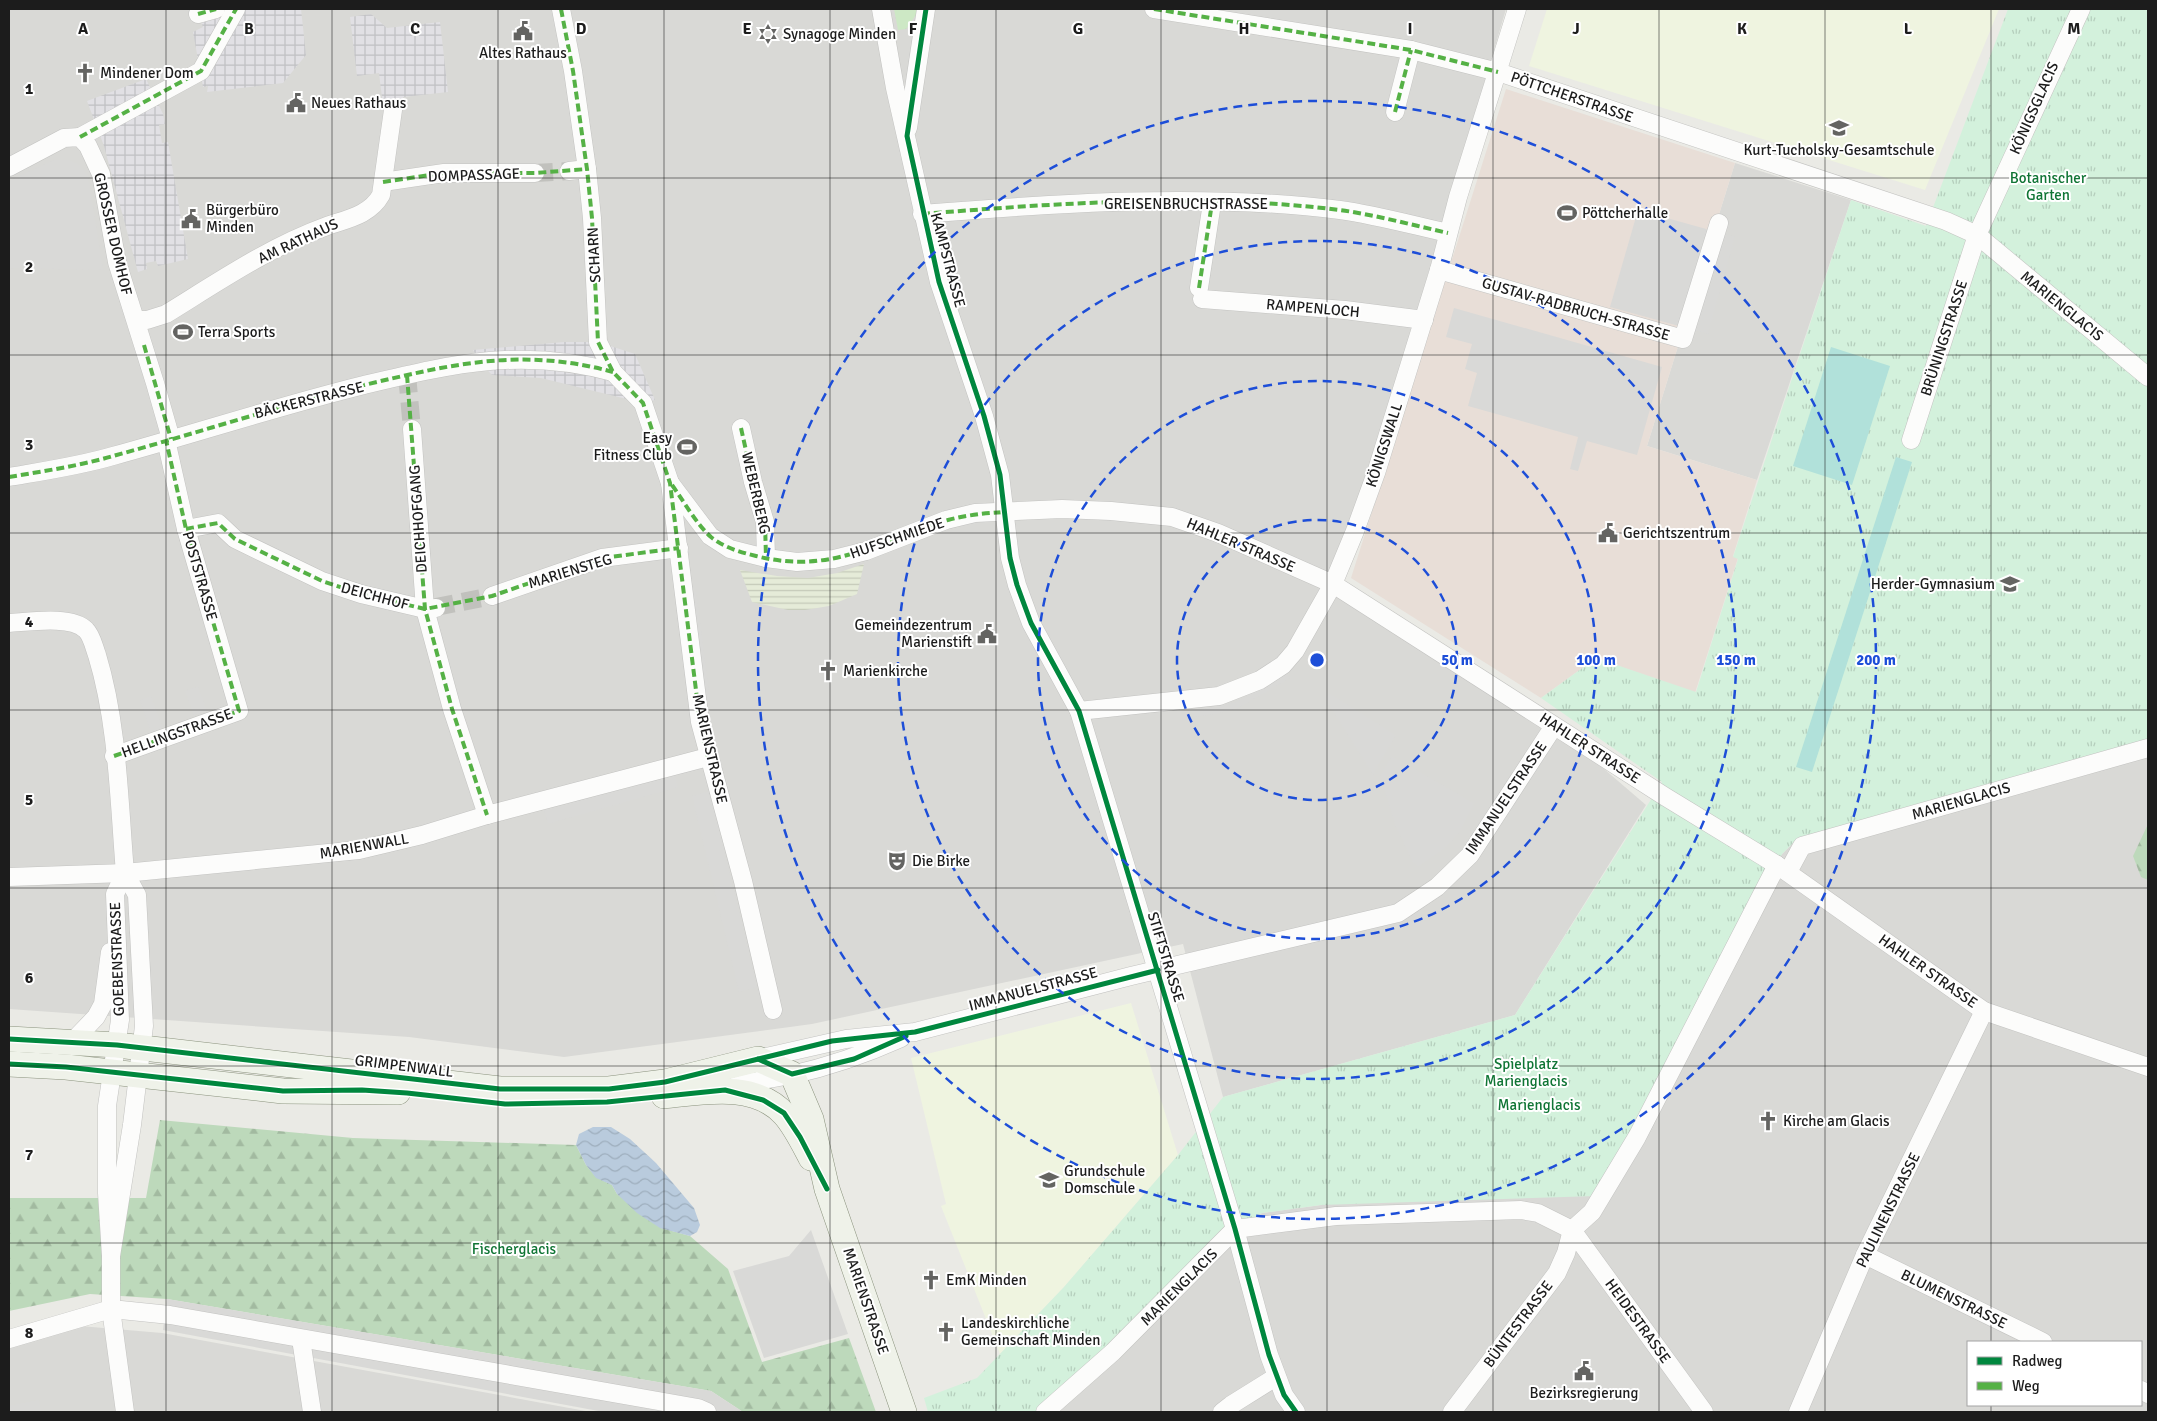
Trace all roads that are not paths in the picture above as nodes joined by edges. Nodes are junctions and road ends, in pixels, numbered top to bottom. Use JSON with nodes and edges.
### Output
{"nodes":[{"id":1,"x":216,"y":9,"type":"edge"},
{"id":2,"x":236,"y":9,"type":"edge"},
{"id":3,"x":561,"y":9,"type":"edge"},
{"id":4,"x":881,"y":9,"type":"edge"},
{"id":5,"x":926,"y":9,"type":"edge"},
{"id":6,"x":1154,"y":9,"type":"edge"},
{"id":7,"x":1517,"y":9,"type":"edge"},
{"id":8,"x":2081,"y":9,"type":"edge"},
{"id":9,"x":198,"y":14,"type":"dead end"},
{"id":10,"x":1410,"y":50,"type":"junction"},
{"id":11,"x":1498,"y":72,"type":"junction"},
{"id":12,"x":393,"y":110,"type":"dead end"},
{"id":13,"x":1395,"y":112,"type":"dead end"},
{"id":14,"x":906,"y":136,"type":"junction"},
{"id":15,"x":80,"y":137,"type":"junction"},
{"id":16,"x":9,"y":167,"type":"edge"},
{"id":17,"x":587,"y":169,"type":"junction"},
{"id":18,"x":569,"y":171,"type":"tunnel mouth"},
{"id":19,"x":535,"y":173,"type":"tunnel mouth"},
{"id":20,"x":383,"y":182,"type":"junction"},
{"id":21,"x":1212,"y":202,"type":"junction"},
{"id":22,"x":922,"y":214,"type":"junction"},
{"id":23,"x":1719,"y":223,"type":"dead end"},
{"id":24,"x":1448,"y":233,"type":"junction"},
{"id":25,"x":1977,"y":235,"type":"junction"},
{"id":26,"x":1439,"y":270,"type":"junction"},
{"id":27,"x":136,"y":320,"type":"junction"},
{"id":28,"x":1424,"y":320,"type":"junction"},
{"id":29,"x":613,"y":372,"type":"junction"},
{"id":30,"x":2148,"y":377,"type":"edge"},
{"id":31,"x":741,"y":428,"type":"dead end"},
{"id":32,"x":412,"y":429,"type":"tunnel mouth"},
{"id":33,"x":168,"y":439,"type":"junction"},
{"id":34,"x":1911,"y":440,"type":"dead end"},
{"id":35,"x":9,"y":477,"type":"edge"},
{"id":36,"x":670,"y":483,"type":"junction"},
{"id":37,"x":1005,"y":512,"type":"junction"},
{"id":38,"x":186,"y":529,"type":"junction"},
{"id":39,"x":679,"y":548,"type":"junction"},
{"id":40,"x":766,"y":558,"type":"junction"},
{"id":41,"x":1333,"y":584,"type":"junction"},
{"id":42,"x":492,"y":596,"type":"tunnel mouth"},
{"id":43,"x":431,"y":608,"type":"junction"},
{"id":44,"x":9,"y":623,"type":"edge"},
{"id":45,"x":1079,"y":710,"type":"junction"},
{"id":46,"x":239,"y":711,"type":"joint"},
{"id":47,"x":1554,"y":726,"type":"junction"},
{"id":48,"x":2148,"y":748,"type":"edge"},
{"id":49,"x":114,"y":756,"type":"junction"},
{"id":50,"x":708,"y":757,"type":"junction"},
{"id":51,"x":487,"y":815,"type":"junction"},
{"id":52,"x":1782,"y":869,"type":"junction"},
{"id":53,"x":125,"y":873,"type":"junction"},
{"id":54,"x":9,"y":877,"type":"edge"},
{"id":55,"x":116,"y":912,"type":"junction"},
{"id":56,"x":1158,"y":970,"type":"junction"},
{"id":57,"x":773,"y":1010,"type":"dead end"},
{"id":58,"x":1984,"y":1011,"type":"junction"},
{"id":59,"x":915,"y":1032,"type":"junction"},
{"id":60,"x":9,"y":1039,"type":"edge"},
{"id":61,"x":73,"y":1041,"type":"junction"},
{"id":62,"x":117,"y":1045,"type":"junction"},
{"id":63,"x":142,"y":1048,"type":"junction"},
{"id":64,"x":758,"y":1059,"type":"junction"},
{"id":65,"x":9,"y":1064,"type":"edge"},
{"id":66,"x":2148,"y":1068,"type":"edge"},
{"id":67,"x":113,"y":1072,"type":"junction"},
{"id":68,"x":792,"y":1074,"type":"junction"},
{"id":69,"x":138,"y":1076,"type":"junction"},
{"id":70,"x":725,"y":1090,"type":"junction"},
{"id":71,"x":827,"y":1189,"type":"junction"},
{"id":72,"x":1235,"y":1229,"type":"junction"},
{"id":73,"x":1572,"y":1230,"type":"junction"},
{"id":74,"x":1865,"y":1255,"type":"junction"},
{"id":75,"x":111,"y":1256,"type":"junction"},
{"id":76,"x":111,"y":1309,"type":"junction"},
{"id":77,"x":9,"y":1339,"type":"edge"},
{"id":78,"x":301,"y":1340,"type":"junction"},
{"id":79,"x":2041,"y":1341,"type":"edge"},
{"id":80,"x":1276,"y":1377,"type":"junction"},
{"id":81,"x":125,"y":1412,"type":"edge"},
{"id":82,"x":312,"y":1412,"type":"edge"},
{"id":83,"x":707,"y":1412,"type":"edge"},
{"id":84,"x":904,"y":1412,"type":"edge"},
{"id":85,"x":1045,"y":1412,"type":"edge"},
{"id":86,"x":1222,"y":1412,"type":"edge"},
{"id":87,"x":1296,"y":1412,"type":"edge"},
{"id":88,"x":1452,"y":1412,"type":"edge"},
{"id":89,"x":1704,"y":1412,"type":"edge"},
{"id":90,"x":1798,"y":1412,"type":"edge"}],
"edges":[{"from":1,"to":9,"type":"street"},
{"from":2,"to":15,"type":"street"},
{"from":3,"to":17,"type":"street","name":"SCHARN"},
{"from":4,"to":14,"type":"street","name":"KAMPSTRASSE"},
{"from":5,"to":14,"type":"street","name":"KAMPSTRASSE"},
{"from":6,"to":10,"type":"street","name":"PÖTTCHERSTRASSE"},
{"from":7,"to":11,"type":"street","name":"KÖNIGSWALL"},
{"from":8,"to":25,"type":"street","name":"KÖNIGSGLACIS"},
{"from":10,"to":11,"type":"street","name":"PÖTTCHERSTRASSE"},
{"from":10,"to":13,"type":"street"},
{"from":11,"to":24,"type":"street","name":"KÖNIGSWALL"},
{"from":11,"to":25,"type":"street","name":"PÖTTCHERSTRASSE"},
{"from":12,"to":20,"type":"street","name":"AM RATHAUS"},
{"from":14,"to":22,"type":"street","name":"KAMPSTRASSE"},
{"from":15,"to":16,"type":"street"},
{"from":15,"to":27,"type":"street","name":"GROSSER DOMHOF"},
{"from":17,"to":18,"type":"street"},
{"from":17,"to":29,"type":"street","name":"SCHARN"},
{"from":19,"to":20,"type":"street","name":"DOMPASSAGE"},
{"from":20,"to":27,"type":"street","name":"AM RATHAUS"},
{"from":21,"to":22,"type":"street","name":"GREISENBRUCHSTRASSE"},
{"from":21,"to":24,"type":"street","name":"GREISENBRUCHSTRASSE"},
{"from":21,"to":28,"type":"street","name":"RAMPENLOCH"},
{"from":22,"to":37,"type":"street","name":"KAMPSTRASSE"},
{"from":23,"to":26,"type":"street","name":"GUSTAV-RADBRUCH-STRASSE"},
{"from":24,"to":26,"type":"street","name":"KÖNIGSWALL"},
{"from":25,"to":30,"type":"street","name":"MARIENGLACIS"},
{"from":25,"to":34,"type":"street","name":"BRÜNINGSTRASSE"},
{"from":26,"to":28,"type":"street","name":"KÖNIGSWALL"},
{"from":27,"to":33,"type":"street","name":"GROSSER DOMHOF"},
{"from":28,"to":41,"type":"street","name":"KÖNIGSWALL"},
{"from":29,"to":33,"type":"street","name":"BÄCKERSTRASSE"},
{"from":29,"to":36,"type":"street","name":"SCHARN"},
{"from":31,"to":40,"type":"street","name":"WEBERBERG"},
{"from":32,"to":43,"type":"street","name":"DEICHHOFGANG"},
{"from":33,"to":35,"type":"street","name":"BÄCKERSTRASSE"},
{"from":33,"to":38,"type":"street","name":"POSTSTRASSE"},
{"from":36,"to":39,"type":"street","name":"MARIENSTRASSE"},
{"from":36,"to":40,"type":"street","name":"HUFSCHMIEDE"},
{"from":37,"to":40,"type":"street","name":"HUFSCHMIEDE"},
{"from":37,"to":41,"type":"street","name":"HAHLER STRASSE"},
{"from":37,"to":45,"type":"street","name":"STIFTSTRASSE"},
{"from":38,"to":43,"type":"street","name":"DEICHHOF"},
{"from":38,"to":46,"type":"street","name":"POSTSTRASSE"},
{"from":39,"to":42,"type":"street","name":"MARIENSTEG"},
{"from":39,"to":50,"type":"street","name":"MARIENSTRASSE"},
{"from":41,"to":45,"type":"street","name":"KÖNIGSWALL"},
{"from":41,"to":47,"type":"street","name":"HAHLER STRASSE"},
{"from":43,"to":51,"type":"street","name":"DEICHHOF"},
{"from":44,"to":49,"type":"street","name":"HELLINGSTRASSE"},
{"from":45,"to":56,"type":"street","name":"STIFTSTRASSE"},
{"from":46,"to":49,"type":"street","name":"HELLINGSTRASSE"},
{"from":47,"to":52,"type":"street","name":"HAHLER STRASSE"},
{"from":47,"to":56,"type":"street","name":"IMMANUELSTRASSE"},
{"from":48,"to":52,"type":"street","name":"MARIENGLACIS"},
{"from":49,"to":53,"type":"street","name":"HELLINGSTRASSE"},
{"from":50,"to":51,"type":"street","name":"MARIENWALL"},
{"from":50,"to":57,"type":"street","name":"MARIENSTRASSE"},
{"from":51,"to":53,"type":"street","name":"MARIENWALL"},
{"from":52,"to":58,"type":"street","name":"HAHLER STRASSE"},
{"from":52,"to":73,"type":"street","name":"MARIENGLACIS"},
{"from":53,"to":54,"type":"street","name":"MARIENWALL"},
{"from":53,"to":55,"type":"street","name":"GOEBENSTRASSE"},
{"from":53,"to":63,"type":"street","name":"GOEBENSTRASSE"},
{"from":55,"to":61,"type":"street"},
{"from":55,"to":62,"type":"street","name":"GOEBENSTRASSE"},
{"from":56,"to":59,"type":"street","name":"IMMANUELSTRASSE"},
{"from":56,"to":72,"type":"street","name":"STIFTSTRASSE"},
{"from":58,"to":66,"type":"street","name":"HAHLER STRASSE"},
{"from":58,"to":74,"type":"street","name":"PAULINENSTRASSE"},
{"from":59,"to":64,"type":"street","name":"IMMANUELSTRASSE"},
{"from":59,"to":68,"type":"street","name":"IMMANUELSTRASSE"},
{"from":60,"to":61,"type":"street","name":"GRIMPENWALL"},
{"from":61,"to":62,"type":"street","name":"GRIMPENWALL"},
{"from":62,"to":63,"type":"street","name":"GRIMPENWALL"},
{"from":62,"to":67,"type":"street","name":"GOEBENSTRASSE"},
{"from":63,"to":64,"type":"street","name":"GRIMPENWALL"},
{"from":63,"to":69,"type":"street","name":"GOEBENSTRASSE"},
{"from":64,"to":68,"type":"street"},
{"from":65,"to":67,"type":"street","name":"GRIMPENWALL"},
{"from":67,"to":69,"type":"street","name":"GRIMPENWALL"},
{"from":67,"to":75,"type":"street","name":"GOEBENSTRASSE"},
{"from":68,"to":70,"type":"street","name":"GRIMPENWALL"},
{"from":68,"to":71,"type":"street","name":"MARIENSTRASSE"},
{"from":69,"to":70,"type":"street","name":"GRIMPENWALL"},
{"from":69,"to":75,"type":"street","name":"GOEBENSTRASSE"},
{"from":70,"to":71,"type":"street","name":"MARIENSTRASSE"},
{"from":71,"to":84,"type":"street","name":"MARIENSTRASSE"},
{"from":72,"to":73,"type":"street"},
{"from":72,"to":80,"type":"street","name":"STIFTSTRASSE"},
{"from":72,"to":85,"type":"street","name":"MARIENGLACIS"},
{"from":73,"to":88,"type":"street","name":"BÜNTESTRASSE"},
{"from":73,"to":89,"type":"street","name":"HEIDESTRASSE"},
{"from":74,"to":79,"type":"street","name":"BLUMENSTRASSE"},
{"from":74,"to":90,"type":"street","name":"PAULINENSTRASSE"},
{"from":75,"to":76,"type":"street","name":"GOEBENSTRASSE"},
{"from":76,"to":77,"type":"street"},
{"from":76,"to":78,"type":"street"},
{"from":76,"to":81,"type":"street","name":"GOEBENSTRASSE"},
{"from":78,"to":82,"type":"street"},
{"from":78,"to":83,"type":"street"},
{"from":80,"to":86,"type":"street"},
{"from":80,"to":87,"type":"street","name":"STIFTSTRASSE"}]}
